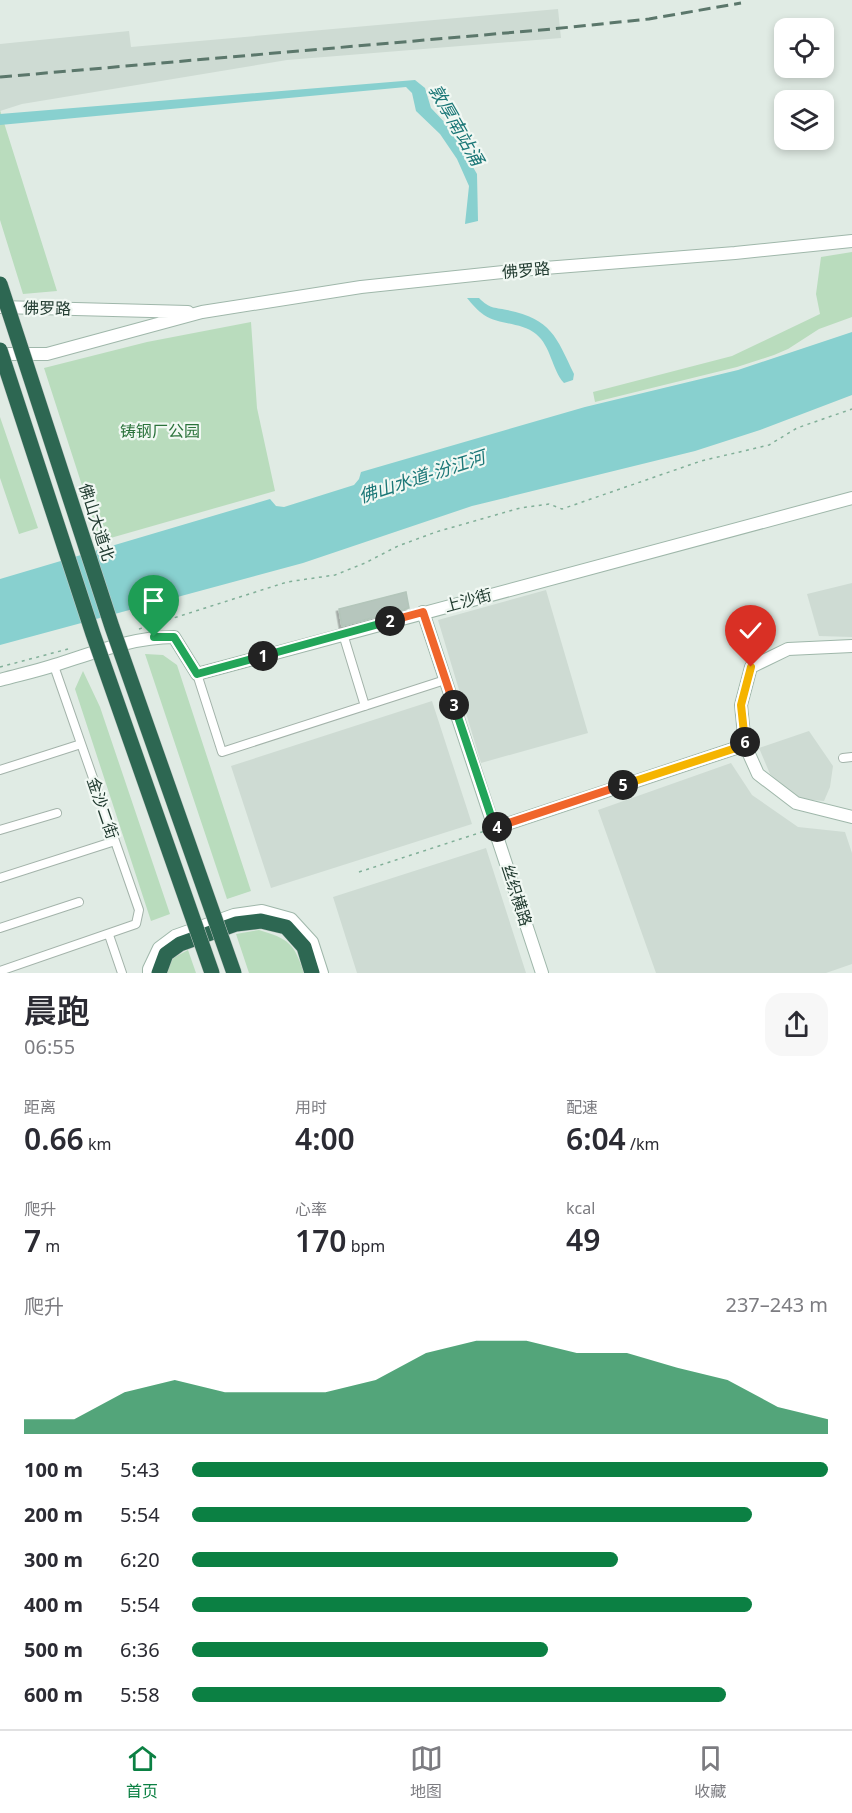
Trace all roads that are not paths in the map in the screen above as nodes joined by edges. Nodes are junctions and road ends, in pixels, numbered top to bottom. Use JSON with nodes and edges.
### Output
{"nodes":[{"id":1,"x":852,"y":241,"type":"edge"},
{"id":2,"x":0,"y":285,"type":"edge"},
{"id":3,"x":0,"y":307,"type":"edge"},
{"id":4,"x":202,"y":312,"type":"junction"},
{"id":5,"x":0,"y":352,"type":"edge"},
{"id":6,"x":852,"y":498,"type":"edge"},
{"id":7,"x":423,"y":612,"type":"junction"},
{"id":8,"x":343,"y":634,"type":"junction"},
{"id":9,"x":852,"y":646,"type":"edge"},
{"id":10,"x":54,"y":666,"type":"junction"},
{"id":11,"x":197,"y":674,"type":"junction"},
{"id":12,"x":0,"y":680,"type":"edge"},
{"id":13,"x":445,"y":680,"type":"junction"},
{"id":14,"x":365,"y":706,"type":"junction"},
{"id":15,"x":81,"y":744,"type":"junction"},
{"id":16,"x":745,"y":745,"type":"junction"},
{"id":17,"x":0,"y":770,"type":"edge"},
{"id":18,"x":57,"y":813,"type":"dead end"},
{"id":19,"x":852,"y":818,"type":"edge"},
{"id":20,"x":495,"y":828,"type":"junction"},
{"id":21,"x":0,"y":830,"type":"edge"},
{"id":22,"x":115,"y":841,"type":"junction"},
{"id":23,"x":0,"y":878,"type":"edge"},
{"id":24,"x":79,"y":902,"type":"dead end"},
{"id":25,"x":0,"y":928,"type":"edge"},
{"id":26,"x":109,"y":934,"type":"junction"},
{"id":27,"x":0,"y":971,"type":"edge"},
{"id":28,"x":122,"y":973,"type":"edge"},
{"id":29,"x":149,"y":973,"type":"edge"},
{"id":30,"x":159,"y":973,"type":"edge"},
{"id":31,"x":212,"y":973,"type":"edge"},
{"id":32,"x":234,"y":973,"type":"edge"},
{"id":33,"x":312,"y":973,"type":"edge"},
{"id":34,"x":322,"y":973,"type":"edge"},
{"id":35,"x":542,"y":973,"type":"edge"}],
"edges":[{"from":1,"to":4,"type":"street","name":"佛罗路"},
{"from":2,"to":32,"type":"highway","name":"佛山大道北","bridge":true},
{"from":3,"to":4,"type":"street","name":"佛罗路"},
{"from":4,"to":5,"type":"street","name":"佛罗路"},
{"from":5,"to":31,"type":"highway","bridge":true},
{"from":6,"to":7,"type":"street","name":"上沙街"},
{"from":7,"to":8,"type":"street","name":"上沙街"},
{"from":7,"to":13,"type":"street","name":"丝织横路"},
{"from":8,"to":11,"type":"street","name":"上沙街"},
{"from":8,"to":14,"type":"street"},
{"from":9,"to":16,"type":"street"},
{"from":10,"to":11,"type":"street"},
{"from":10,"to":12,"type":"street"},
{"from":10,"to":15,"type":"street","name":"金沙二街"},
{"from":11,"to":14,"type":"street"},
{"from":13,"to":14,"type":"street"},
{"from":13,"to":20,"type":"street","name":"丝织横路"},
{"from":15,"to":17,"type":"street"},
{"from":15,"to":22,"type":"street","name":"金沙二街"},
{"from":16,"to":19,"type":"street"},
{"from":16,"to":20,"type":"street"},
{"from":18,"to":21,"type":"street"},
{"from":20,"to":35,"type":"street","name":"丝织横路"},
{"from":22,"to":23,"type":"street"},
{"from":22,"to":26,"type":"street","name":"金沙二街"},
{"from":24,"to":25,"type":"street"},
{"from":26,"to":27,"type":"street"},
{"from":26,"to":28,"type":"street"},
{"from":29,"to":34,"type":"street"},
{"from":30,"to":33,"type":"highway"}]}
